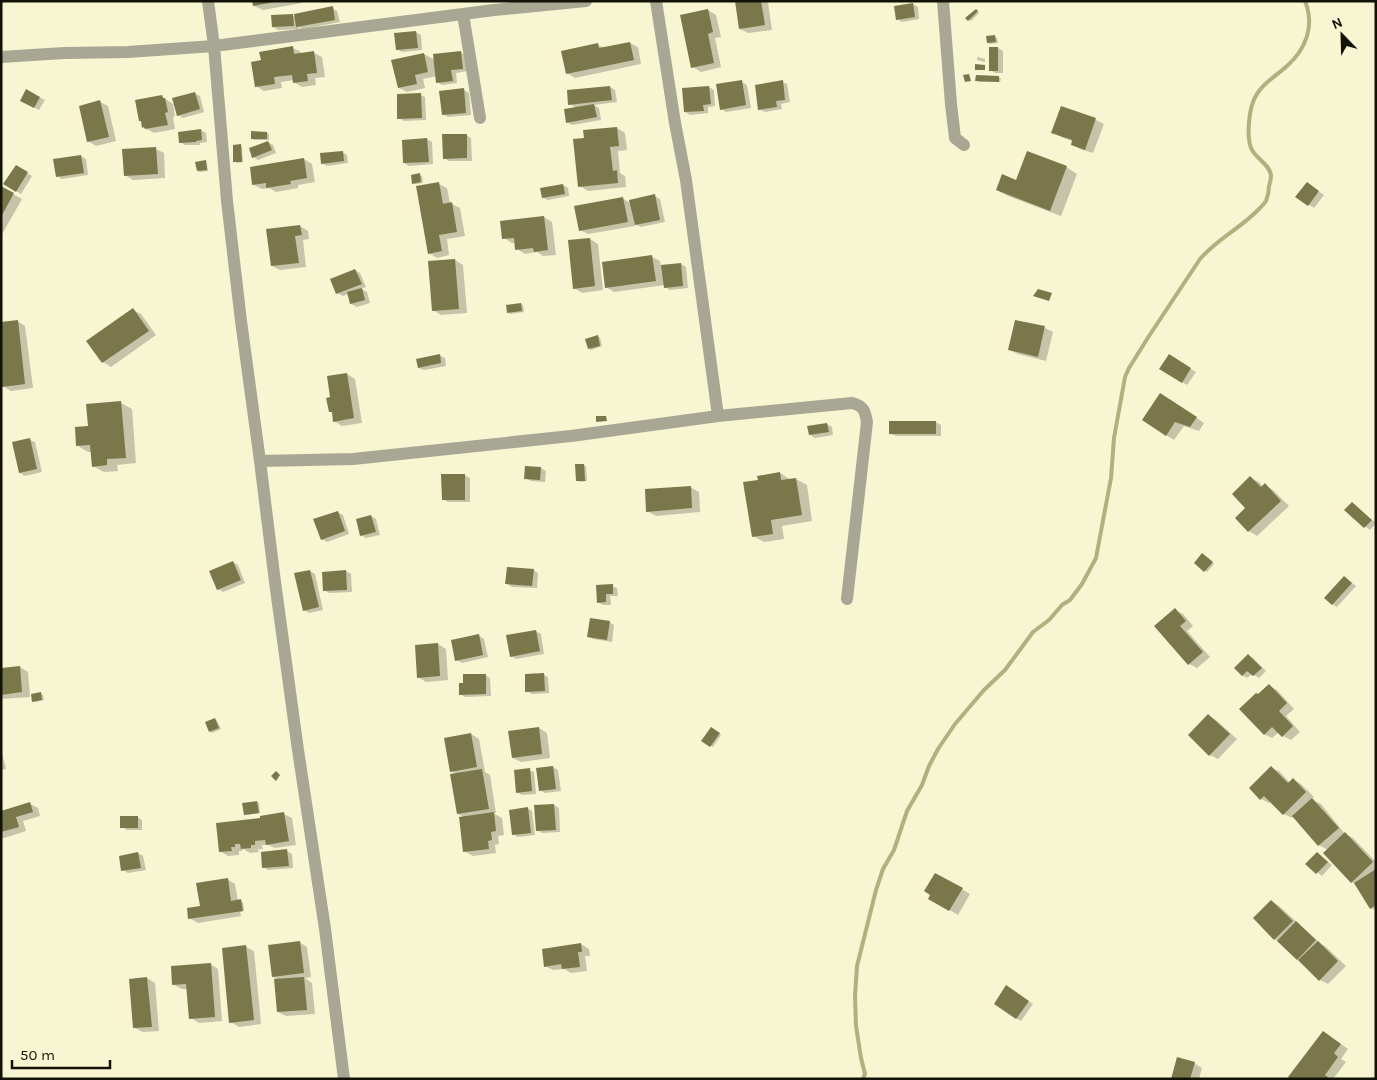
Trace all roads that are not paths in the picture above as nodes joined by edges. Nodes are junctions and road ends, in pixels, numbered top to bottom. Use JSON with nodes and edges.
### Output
{"nodes":[{"id":1,"x":208,"y":1,"type":"edge"},
{"id":2,"x":586,"y":1,"type":"edge"},
{"id":3,"x":656,"y":1,"type":"edge"},
{"id":4,"x":943,"y":1,"type":"edge"},
{"id":5,"x":463,"y":14,"type":"junction"},
{"id":6,"x":214,"y":46,"type":"junction"},
{"id":7,"x":1,"y":57,"type":"edge"},
{"id":8,"x":480,"y":118,"type":"dead end"},
{"id":9,"x":964,"y":145,"type":"dead end"},
{"id":10,"x":718,"y":416,"type":"junction"},
{"id":11,"x":260,"y":461,"type":"junction"},
{"id":12,"x":847,"y":599,"type":"dead end"},
{"id":13,"x":344,"y":1079,"type":"edge"}],
"edges":[{"from":1,"to":6,"type":"street"},
{"from":2,"to":5,"type":"street"},
{"from":3,"to":10,"type":"street"},
{"from":4,"to":9,"type":"street"},
{"from":5,"to":6,"type":"street"},
{"from":5,"to":8,"type":"street"},
{"from":6,"to":7,"type":"street"},
{"from":6,"to":11,"type":"street"},
{"from":10,"to":11,"type":"street"},
{"from":10,"to":12,"type":"street"},
{"from":11,"to":13,"type":"street"}]}
